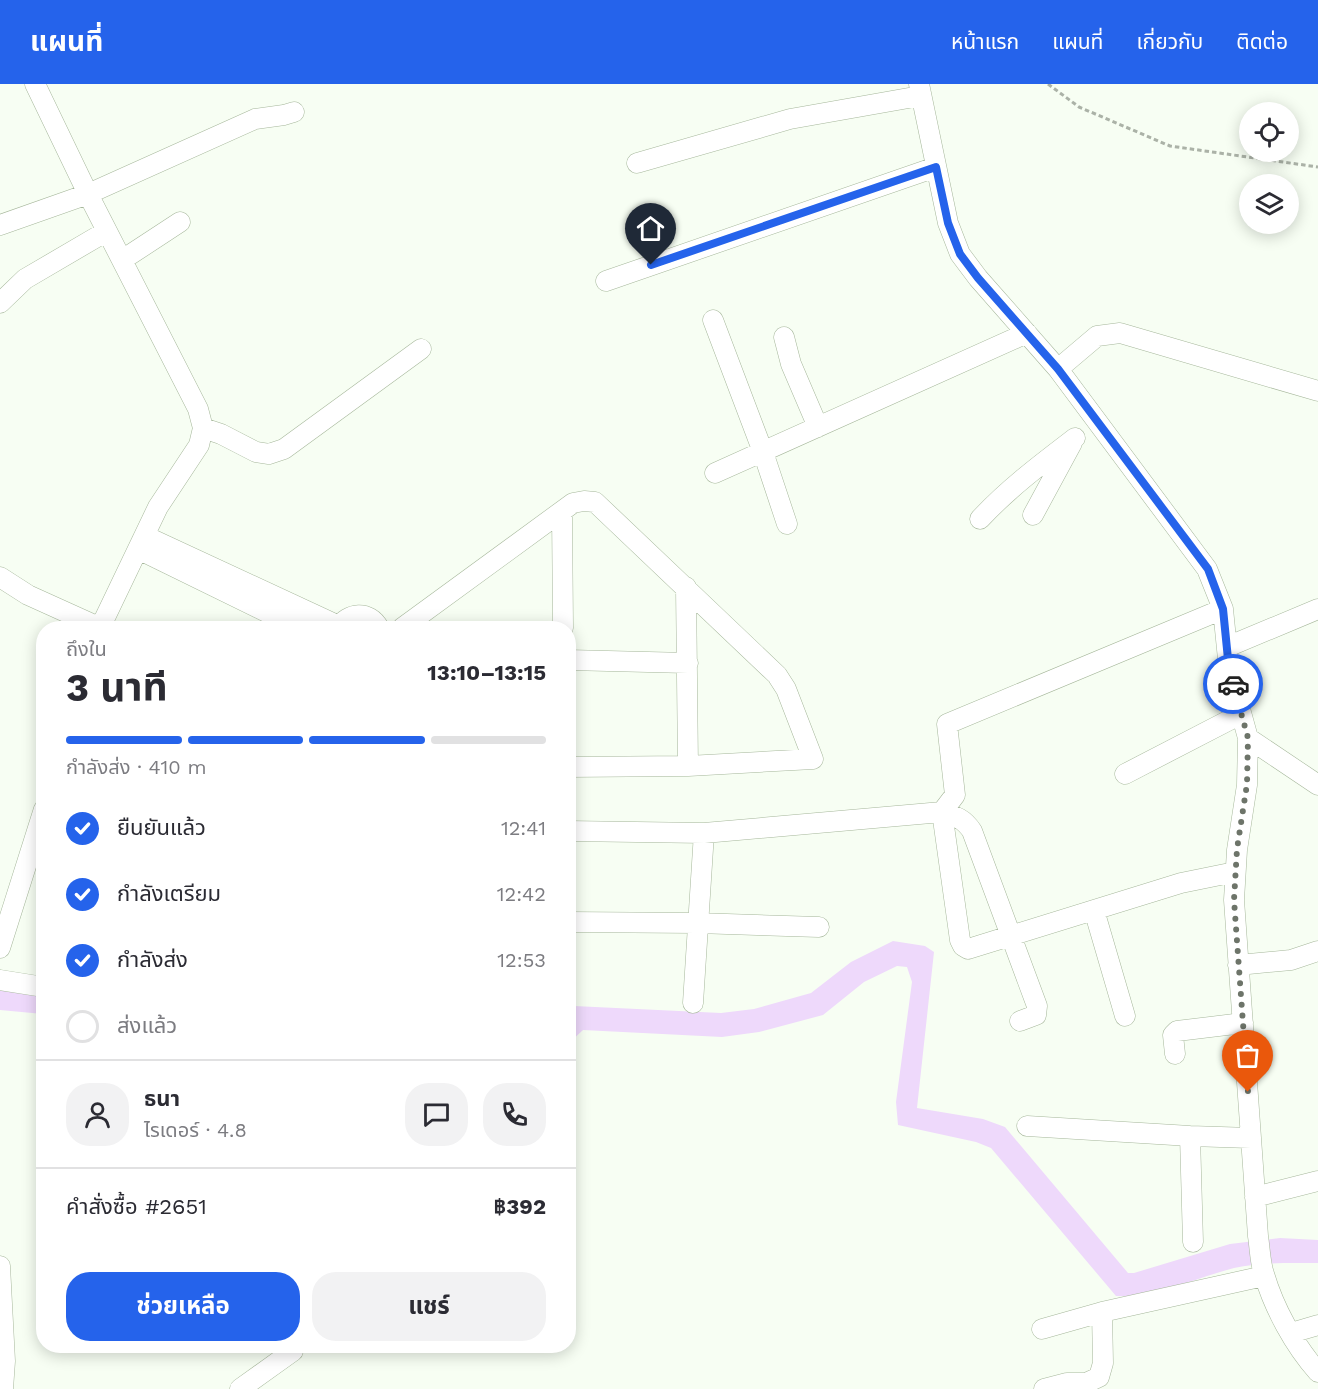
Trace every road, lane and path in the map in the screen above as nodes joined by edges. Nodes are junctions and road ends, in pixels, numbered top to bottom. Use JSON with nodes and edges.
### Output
{"nodes":[{"id":1,"x":35,"y":84,"type":"edge"},
{"id":2,"x":1048,"y":84,"type":"edge"},
{"id":3,"x":919,"y":90,"type":"edge"},
{"id":4,"x":294,"y":112,"type":"dead end"},
{"id":5,"x":637,"y":163,"type":"dead end"},
{"id":6,"x":936,"y":167,"type":"junction"},
{"id":7,"x":1318,"y":167,"type":"edge"},
{"id":8,"x":88,"y":194,"type":"junction"},
{"id":9,"x":180,"y":222,"type":"dead end"},
{"id":10,"x":0,"y":225,"type":"edge"},
{"id":11,"x":107,"y":231,"type":"junction"},
{"id":12,"x":122,"y":260,"type":"junction"},
{"id":13,"x":606,"y":281,"type":"dead end"},
{"id":14,"x":0,"y":303,"type":"edge"},
{"id":15,"x":713,"y":320,"type":"dead end"},
{"id":16,"x":1027,"y":333,"type":"junction"},
{"id":17,"x":784,"y":337,"type":"dead end"},
{"id":18,"x":422,"y":349,"type":"dead end"},
{"id":19,"x":1058,"y":369,"type":"junction"},
{"id":20,"x":1318,"y":392,"type":"edge"},
{"id":21,"x":1095,"y":420,"type":"junction"},
{"id":22,"x":818,"y":427,"type":"junction"},
{"id":23,"x":203,"y":428,"type":"junction"},
{"id":24,"x":1075,"y":438,"type":"junction"},
{"id":25,"x":763,"y":452,"type":"junction"},
{"id":26,"x":715,"y":473,"type":"dead end"},
{"id":27,"x":562,"y":511,"type":"junction"},
{"id":28,"x":1033,"y":515,"type":"dead end"},
{"id":29,"x":980,"y":519,"type":"dead end"},
{"id":30,"x":787,"y":524,"type":"dead end"},
{"id":31,"x":141,"y":543,"type":"junction"},
{"id":32,"x":0,"y":577,"type":"edge"},
{"id":33,"x":686,"y":587,"type":"junction"},
{"id":34,"x":1223,"y":609,"type":"junction"},
{"id":35,"x":1318,"y":609,"type":"edge"},
{"id":36,"x":85,"y":621,"type":"edge"},
{"id":37,"x":103,"y":621,"type":"edge"},
{"id":38,"x":286,"y":621,"type":"edge"},
{"id":39,"x":324,"y":621,"type":"edge"},
{"id":40,"x":344,"y":621,"type":"edge"},
{"id":41,"x":373,"y":621,"type":"edge"},
{"id":42,"x":412,"y":621,"type":"edge"},
{"id":43,"x":563,"y":621,"type":"edge"},
{"id":44,"x":1227,"y":647,"type":"junction"},
{"id":45,"x":576,"y":660,"type":"edge"},
{"id":46,"x":688,"y":663,"type":"junction"},
{"id":47,"x":1241,"y":714,"type":"junction"},
{"id":48,"x":1248,"y":738,"type":"junction"},
{"id":49,"x":688,"y":766,"type":"junction"},
{"id":50,"x":576,"y":767,"type":"edge"},
{"id":51,"x":1125,"y":774,"type":"dead end"},
{"id":52,"x":1318,"y":784,"type":"edge"},
{"id":53,"x":942,"y":812,"type":"junction"},
{"id":54,"x":576,"y":831,"type":"edge"},
{"id":55,"x":704,"y":833,"type":"junction"},
{"id":56,"x":36,"y":834,"type":"edge"},
{"id":57,"x":1235,"y":872,"type":"junction"},
{"id":58,"x":1094,"y":910,"type":"junction"},
{"id":59,"x":576,"y":922,"type":"edge"},
{"id":60,"x":697,"y":923,"type":"junction"},
{"id":61,"x":819,"y":927,"type":"dead end"},
{"id":62,"x":1012,"y":935,"type":"junction"},
{"id":63,"x":0,"y":948,"type":"edge"},
{"id":64,"x":1318,"y":951,"type":"edge"},
{"id":65,"x":1238,"y":965,"type":"junction"},
{"id":66,"x":0,"y":980,"type":"edge"},
{"id":67,"x":36,"y":986,"type":"edge"},
{"id":68,"x":693,"y":1003,"type":"dead end"},
{"id":69,"x":1125,"y":1016,"type":"dead end"},
{"id":70,"x":1020,"y":1021,"type":"dead end"},
{"id":71,"x":1243,"y":1023,"type":"junction"},
{"id":72,"x":1175,"y":1054,"type":"dead end"},
{"id":73,"x":1027,"y":1126,"type":"dead end"},
{"id":74,"x":1190,"y":1137,"type":"junction"},
{"id":75,"x":1251,"y":1138,"type":"junction"},
{"id":76,"x":1318,"y":1181,"type":"edge"},
{"id":77,"x":1255,"y":1197,"type":"junction"},
{"id":78,"x":1193,"y":1242,"type":"dead end"},
{"id":79,"x":0,"y":1266,"type":"edge"},
{"id":80,"x":1263,"y":1272,"type":"junction"},
{"id":81,"x":1102,"y":1312,"type":"junction"},
{"id":82,"x":1318,"y":1325,"type":"edge"},
{"id":83,"x":1042,"y":1329,"type":"dead end"},
{"id":84,"x":1291,"y":1333,"type":"junction"},
{"id":85,"x":290,"y":1353,"type":"edge"},
{"id":86,"x":2,"y":1361,"type":"edge"},
{"id":87,"x":1318,"y":1372,"type":"edge"},
{"id":88,"x":1080,"y":1386,"type":"edge"},
{"id":89,"x":3,"y":1389,"type":"edge"},
{"id":90,"x":240,"y":1389,"type":"edge"},
{"id":91,"x":1044,"y":1389,"type":"edge"}],
"edges":[{"from":1,"to":8,"type":"street"},
{"from":2,"to":7,"type":"path"},
{"from":3,"to":5,"type":"street"},
{"from":3,"to":6,"type":"street"},
{"from":4,"to":8,"type":"street"},
{"from":6,"to":13,"type":"street"},
{"from":6,"to":16,"type":"street"},
{"from":8,"to":10,"type":"street"},
{"from":8,"to":11,"type":"street"},
{"from":9,"to":12,"type":"street"},
{"from":11,"to":12,"type":"street"},
{"from":11,"to":14,"type":"street"},
{"from":12,"to":23,"type":"street"},
{"from":15,"to":25,"type":"street"},
{"from":16,"to":19,"type":"street"},
{"from":16,"to":22,"type":"street"},
{"from":17,"to":22,"type":"street"},
{"from":18,"to":23,"type":"street"},
{"from":19,"to":20,"type":"street"},
{"from":19,"to":21,"type":"street"},
{"from":21,"to":24,"type":"street"},
{"from":21,"to":34,"type":"street"},
{"from":22,"to":25,"type":"street"},
{"from":23,"to":31,"type":"street"},
{"from":24,"to":28,"type":"street"},
{"from":24,"to":29,"type":"street"},
{"from":25,"to":26,"type":"street"},
{"from":25,"to":30,"type":"street"},
{"from":27,"to":33,"type":"street"},
{"from":27,"to":42,"type":"street"},
{"from":27,"to":43,"type":"street"},
{"from":31,"to":37,"type":"street"},
{"from":31,"to":38,"type":"street"},
{"from":31,"to":39,"type":"street"},
{"from":32,"to":36,"type":"street"},
{"from":33,"to":46,"type":"street"},
{"from":33,"to":49,"type":"street"},
{"from":34,"to":44,"type":"street"},
{"from":34,"to":53,"type":"street"},
{"from":35,"to":44,"type":"street"},
{"from":40,"to":41,"type":"street"},
{"from":44,"to":47,"type":"street"},
{"from":45,"to":46,"type":"street"},
{"from":46,"to":49,"type":"street"},
{"from":47,"to":48,"type":"street"},
{"from":47,"to":51,"type":"street"},
{"from":48,"to":52,"type":"street"},
{"from":48,"to":57,"type":"street"},
{"from":49,"to":50,"type":"street"},
{"from":53,"to":55,"type":"street"},
{"from":53,"to":62,"type":"street"},
{"from":53,"to":62,"type":"street"},
{"from":54,"to":55,"type":"street"},
{"from":55,"to":60,"type":"street"},
{"from":56,"to":63,"type":"street"},
{"from":57,"to":58,"type":"street"},
{"from":57,"to":65,"type":"street"},
{"from":58,"to":62,"type":"street"},
{"from":58,"to":69,"type":"street"},
{"from":59,"to":60,"type":"street"},
{"from":60,"to":61,"type":"street"},
{"from":60,"to":68,"type":"street"},
{"from":62,"to":70,"type":"street"},
{"from":64,"to":65,"type":"street"},
{"from":65,"to":71,"type":"street"},
{"from":66,"to":67,"type":"street"},
{"from":71,"to":72,"type":"street"},
{"from":71,"to":75,"type":"street"},
{"from":73,"to":74,"type":"street"},
{"from":74,"to":75,"type":"street"},
{"from":74,"to":78,"type":"street"},
{"from":75,"to":77,"type":"street"},
{"from":76,"to":77,"type":"street"},
{"from":77,"to":80,"type":"street"},
{"from":79,"to":86,"type":"street"},
{"from":80,"to":81,"type":"street"},
{"from":80,"to":84,"type":"street"},
{"from":81,"to":83,"type":"street"},
{"from":81,"to":88,"type":"street"},
{"from":82,"to":84,"type":"street"},
{"from":84,"to":87,"type":"street"},
{"from":85,"to":90,"type":"street"},
{"from":86,"to":89,"type":"street"},
{"from":88,"to":91,"type":"street"}]}
